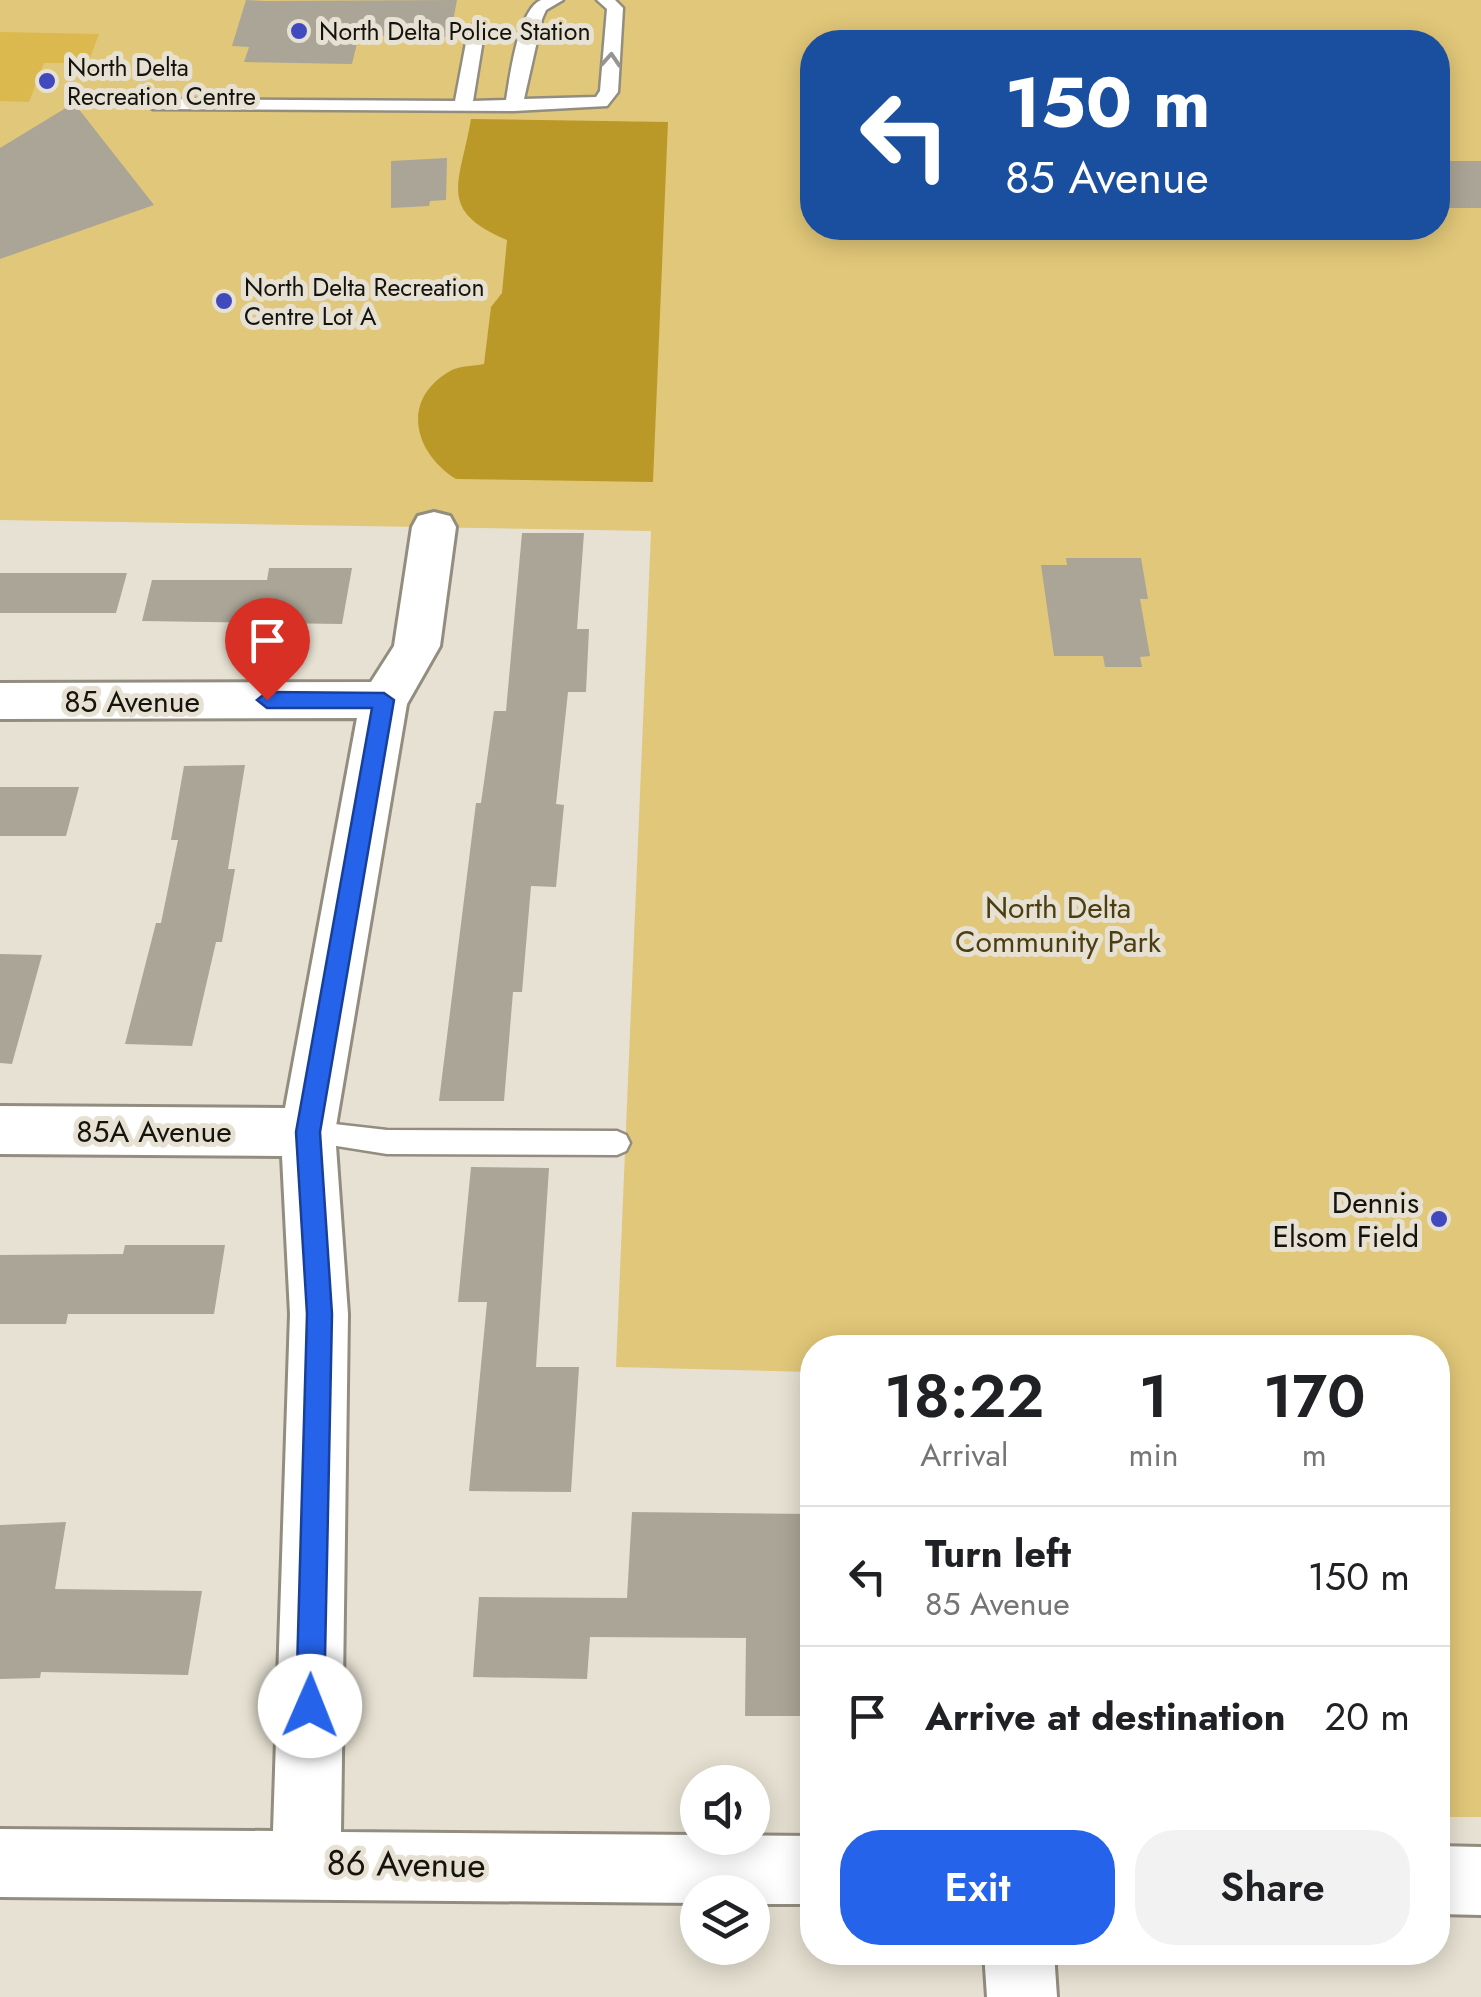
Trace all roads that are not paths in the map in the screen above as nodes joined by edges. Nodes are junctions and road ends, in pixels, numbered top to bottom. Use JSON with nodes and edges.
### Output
{"nodes":[{"id":1,"x":554,"y":0,"type":"edge"},
{"id":2,"x":604,"y":0,"type":"edge"},
{"id":3,"x":476,"y":27,"type":"dead end"},
{"id":4,"x":153,"y":104,"type":"dead end"},
{"id":5,"x":464,"y":106,"type":"junction"},
{"id":6,"x":514,"y":106,"type":"junction"},
{"id":7,"x":434,"y":528,"type":"dead end"},
{"id":8,"x":384,"y":700,"type":"junction"},
{"id":9,"x":0,"y":701,"type":"edge"},
{"id":10,"x":0,"y":1130,"type":"edge"},
{"id":11,"x":308,"y":1132,"type":"junction"},
{"id":12,"x":617,"y":1142,"type":"dead end"},
{"id":13,"x":306,"y":1862,"type":"junction"},
{"id":14,"x":0,"y":1863,"type":"edge"},
{"id":15,"x":800,"y":1870,"type":"edge"},
{"id":16,"x":1450,"y":1880,"type":"edge"},
{"id":17,"x":1481,"y":1880,"type":"edge"},
{"id":18,"x":1020,"y":1965,"type":"edge"},
{"id":19,"x":1022,"y":1997,"type":"edge"}],
"edges":[{"from":1,"to":6,"type":"lane"},
{"from":6,"to":2,"type":"lane","one_way":true},
{"from":3,"to":5,"type":"lane"},
{"from":4,"to":5,"type":"lane"},
{"from":5,"to":6,"type":"lane"},
{"from":7,"to":8,"type":"street"},
{"from":8,"to":9,"type":"street","name":"85 Avenue"},
{"from":8,"to":11,"type":"street"},
{"from":10,"to":11,"type":"street","name":"85A Avenue"},
{"from":11,"to":12,"type":"lane"},
{"from":11,"to":13,"type":"street"},
{"from":13,"to":14,"type":"street","name":"86 Avenue"},
{"from":13,"to":15,"type":"street","name":"86 Avenue"},
{"from":16,"to":17,"type":"street"},
{"from":18,"to":19,"type":"street"}]}
